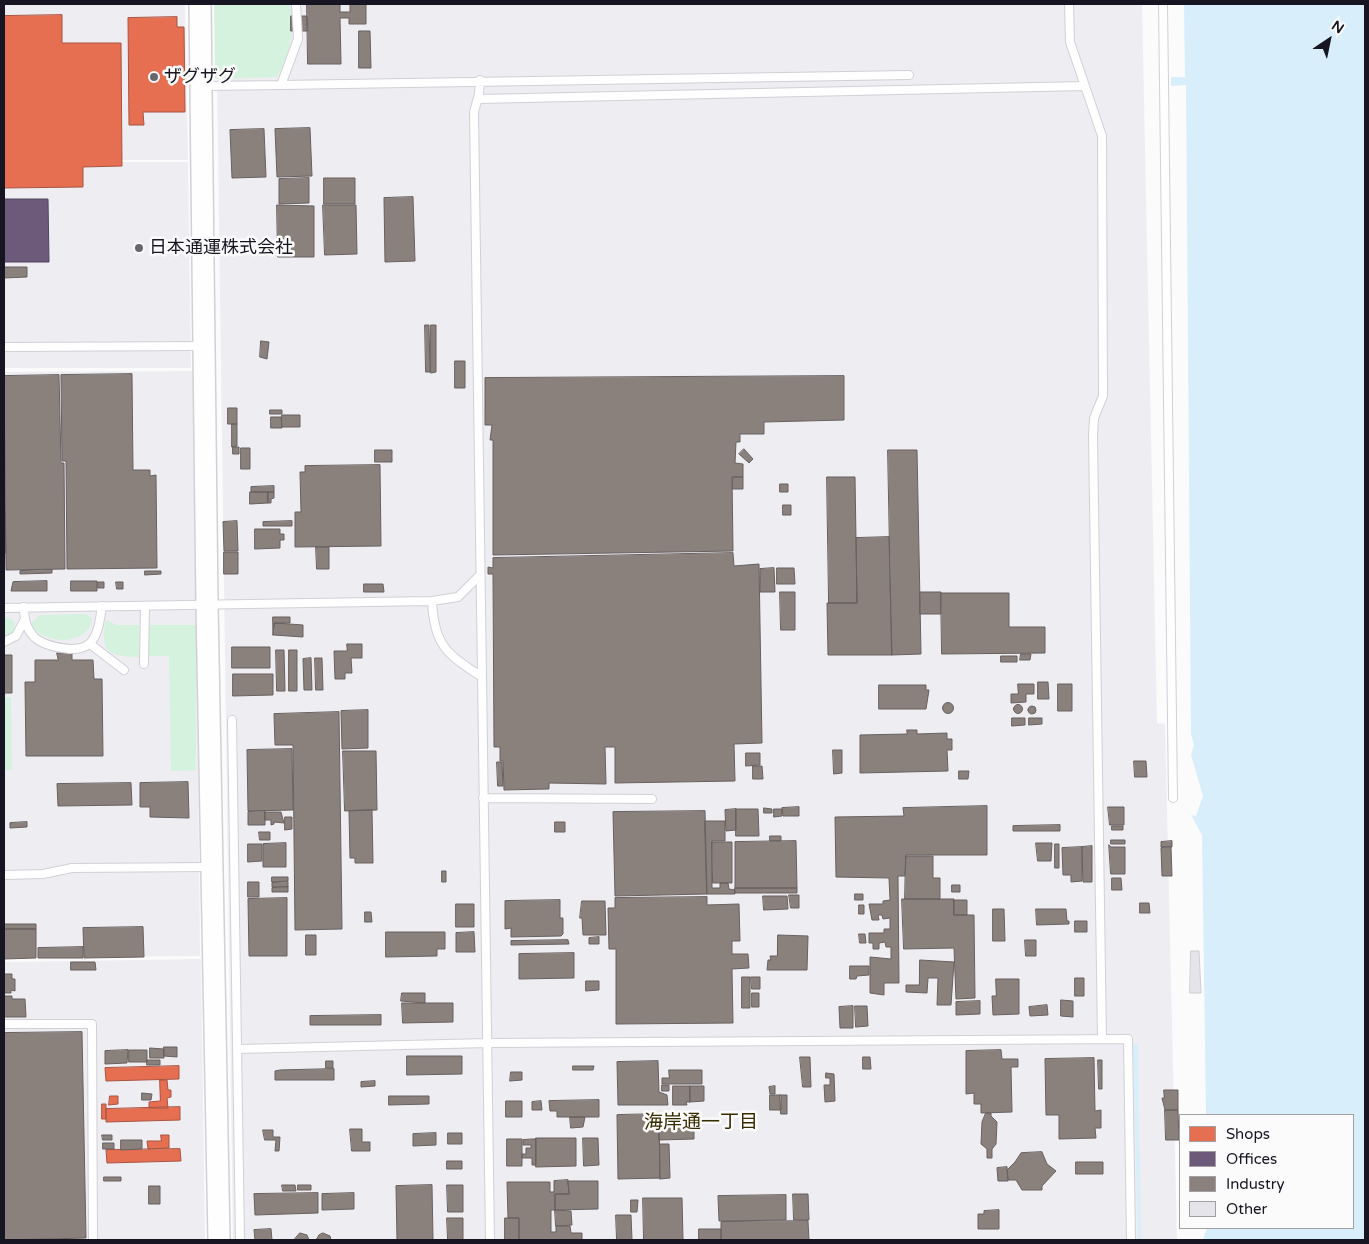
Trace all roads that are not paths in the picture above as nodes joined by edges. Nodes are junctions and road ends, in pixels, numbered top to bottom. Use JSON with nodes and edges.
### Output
{"nodes":[{"id":1,"x":200,"y":4,"type":"edge"},
{"id":2,"x":296,"y":4,"type":"edge"},
{"id":3,"x":1069,"y":4,"type":"edge"},
{"id":4,"x":1162,"y":4,"type":"edge"},
{"id":5,"x":909,"y":75,"type":"dead end"},
{"id":6,"x":480,"y":80,"type":"junction"},
{"id":7,"x":281,"y":85,"type":"junction"},
{"id":8,"x":201,"y":86,"type":"junction"},
{"id":9,"x":1085,"y":86,"type":"junction"},
{"id":10,"x":478,"y":99,"type":"junction"},
{"id":11,"x":204,"y":346,"type":"junction"},
{"id":12,"x":4,"y":347,"type":"edge"},
{"id":13,"x":480,"y":575,"type":"junction"},
{"id":14,"x":432,"y":601,"type":"junction"},
{"id":15,"x":207,"y":605,"type":"junction"},
{"id":16,"x":102,"y":606,"type":"junction"},
{"id":17,"x":145,"y":606,"type":"junction"},
{"id":18,"x":24,"y":607,"type":"junction"},
{"id":19,"x":4,"y":608,"type":"edge"},
{"id":20,"x":24,"y":621,"type":"junction"},
{"id":21,"x":4,"y":642,"type":"edge"},
{"id":22,"x":90,"y":644,"type":"junction"},
{"id":23,"x":144,"y":664,"type":"dead end"},
{"id":24,"x":124,"y":670,"type":"dead end"},
{"id":25,"x":482,"y":677,"type":"junction"},
{"id":26,"x":232,"y":720,"type":"dead end"},
{"id":27,"x":483,"y":798,"type":"junction"},
{"id":28,"x":1173,"y":798,"type":"dead end"},
{"id":29,"x":652,"y":799,"type":"dead end"},
{"id":30,"x":212,"y":867,"type":"junction"},
{"id":31,"x":4,"y":875,"type":"edge"},
{"id":32,"x":4,"y":1024,"type":"edge"},
{"id":33,"x":1102,"y":1039,"type":"junction"},
{"id":34,"x":488,"y":1044,"type":"junction"},
{"id":35,"x":238,"y":1049,"type":"junction"},
{"id":36,"x":93,"y":1240,"type":"edge"},
{"id":37,"x":219,"y":1240,"type":"edge"},
{"id":38,"x":240,"y":1240,"type":"edge"},
{"id":39,"x":490,"y":1240,"type":"edge"},
{"id":40,"x":1131,"y":1240,"type":"edge"}],
"edges":[{"from":1,"to":8,"type":"street"},
{"from":2,"to":7,"type":"lane"},
{"from":3,"to":9,"type":"lane"},
{"from":4,"to":28,"type":"lane"},
{"from":5,"to":6,"type":"lane"},
{"from":6,"to":7,"type":"lane"},
{"from":6,"to":10,"type":"lane"},
{"from":7,"to":8,"type":"lane"},
{"from":8,"to":11,"type":"street"},
{"from":9,"to":10,"type":"lane"},
{"from":9,"to":33,"type":"lane"},
{"from":10,"to":13,"type":"lane"},
{"from":11,"to":12,"type":"lane"},
{"from":11,"to":15,"type":"street"},
{"from":13,"to":14,"type":"lane"},
{"from":13,"to":25,"type":"lane"},
{"from":14,"to":15,"type":"lane"},
{"from":14,"to":25,"type":"lane"},
{"from":15,"to":17,"type":"lane"},
{"from":15,"to":30,"type":"street"},
{"from":16,"to":17,"type":"lane"},
{"from":16,"to":18,"type":"lane"},
{"from":16,"to":22,"type":"lane"},
{"from":17,"to":23,"type":"lane"},
{"from":18,"to":19,"type":"lane"},
{"from":18,"to":20,"type":"lane"},
{"from":20,"to":21,"type":"lane"},
{"from":20,"to":22,"type":"lane"},
{"from":22,"to":24,"type":"lane"},
{"from":25,"to":27,"type":"lane"},
{"from":26,"to":35,"type":"lane"},
{"from":27,"to":29,"type":"lane"},
{"from":27,"to":34,"type":"lane"},
{"from":30,"to":31,"type":"lane"},
{"from":30,"to":37,"type":"street"},
{"from":32,"to":36,"type":"lane"},
{"from":33,"to":34,"type":"lane"},
{"from":33,"to":40,"type":"lane"},
{"from":34,"to":35,"type":"lane"},
{"from":34,"to":39,"type":"lane"},
{"from":35,"to":38,"type":"lane"}]}
